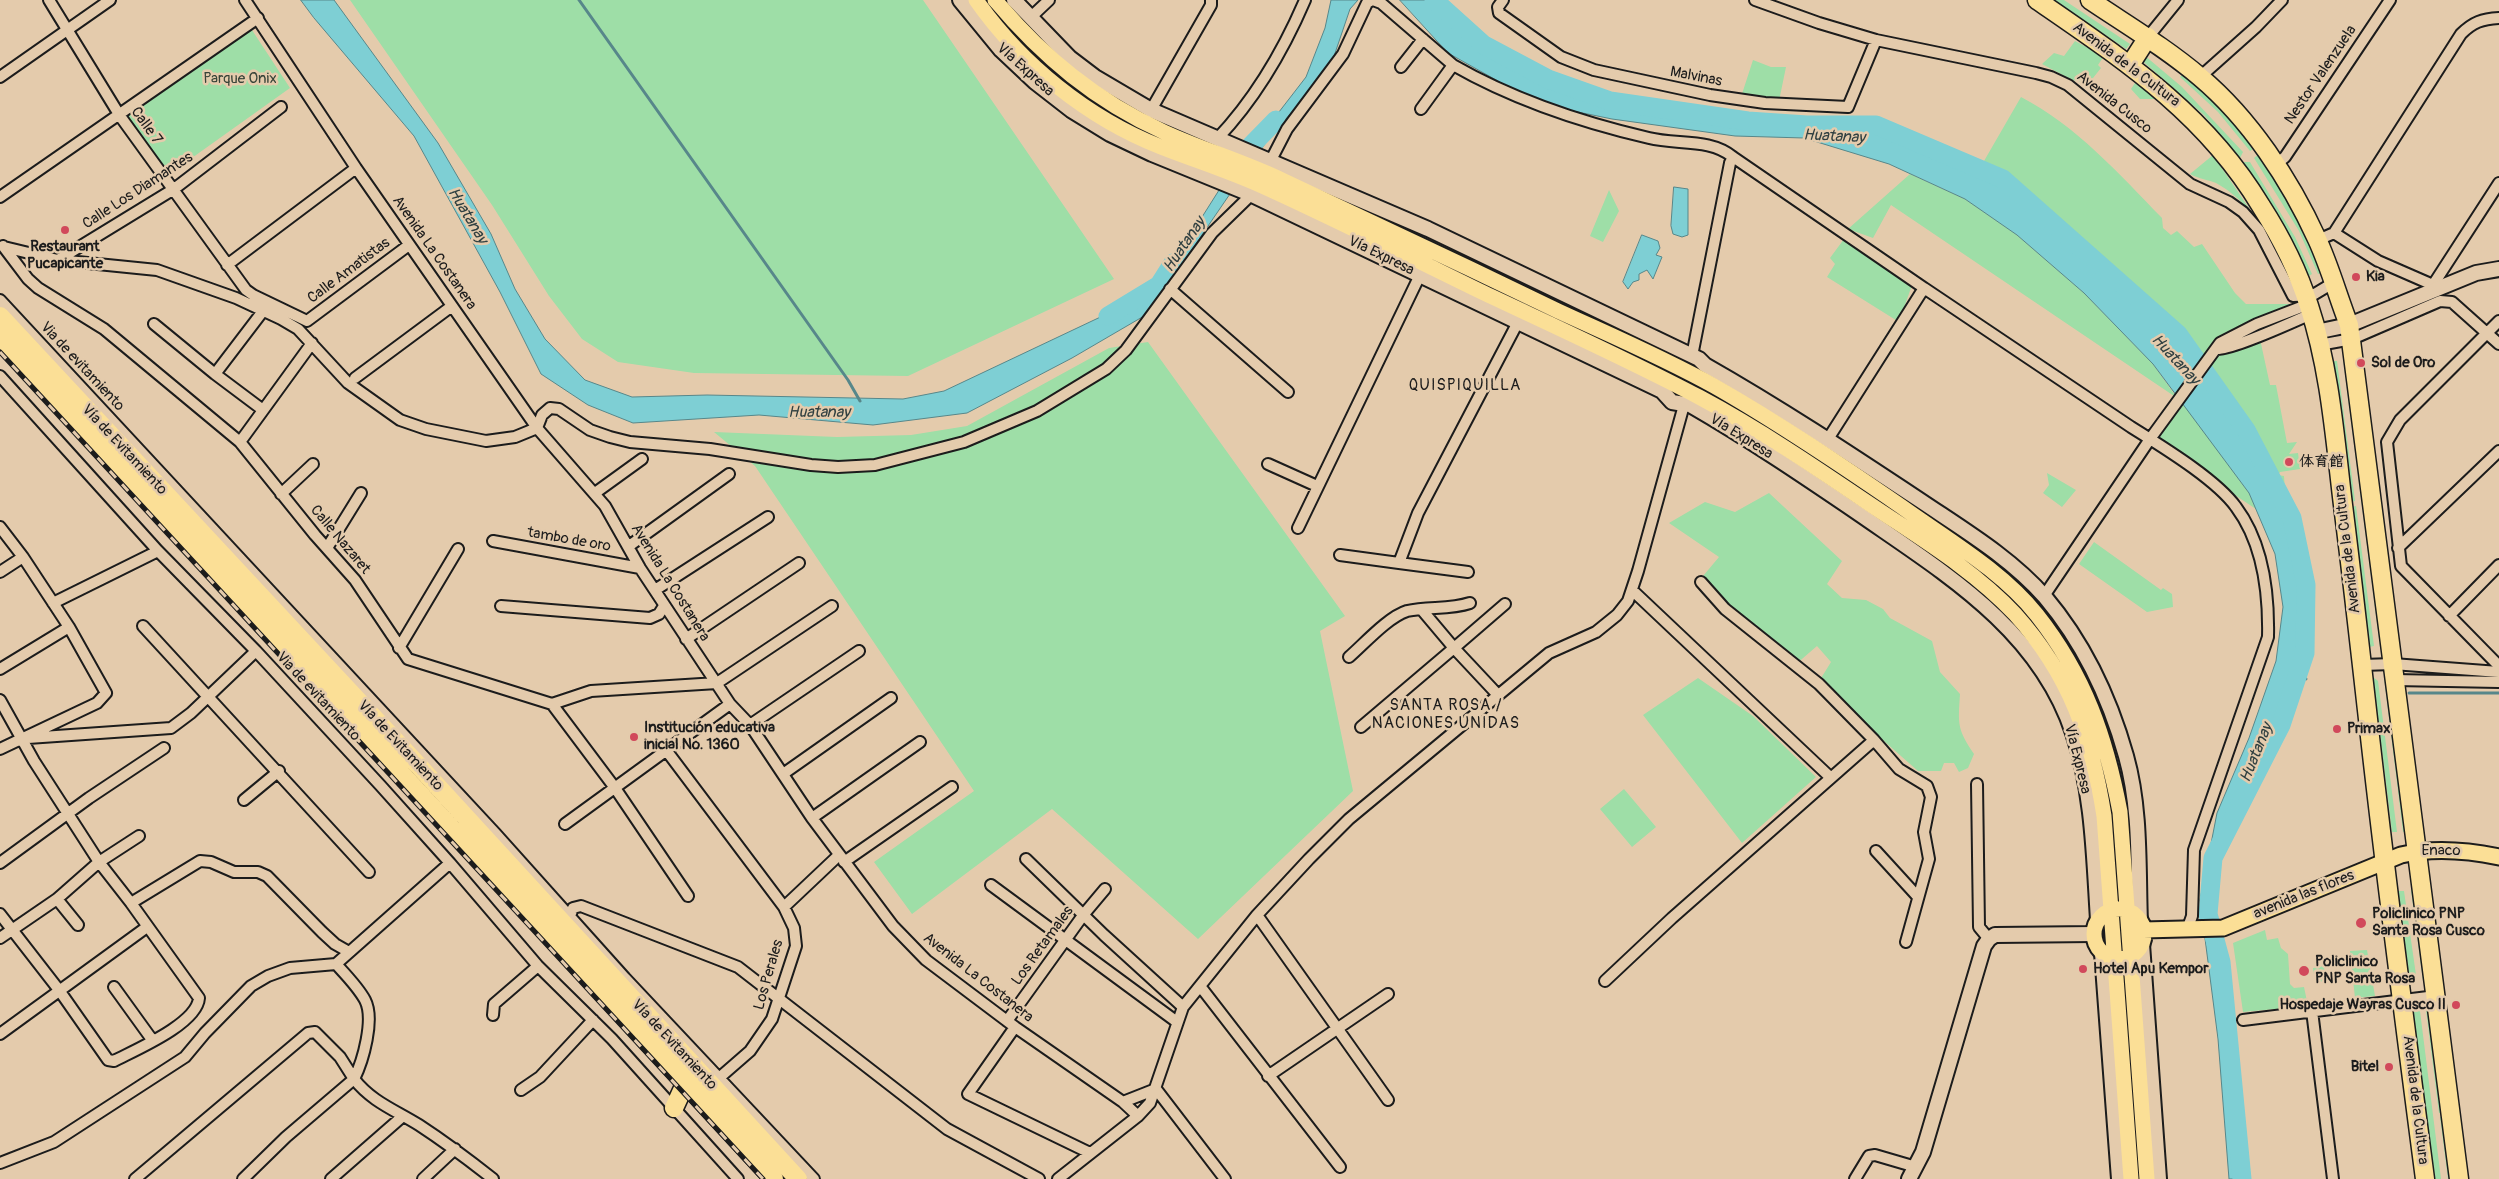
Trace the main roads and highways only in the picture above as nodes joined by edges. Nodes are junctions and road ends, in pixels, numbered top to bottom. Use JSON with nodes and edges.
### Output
{"nodes":[{"id":1,"x":960,"y":0,"type":"edge"},
{"id":2,"x":995,"y":0,"type":"edge"},
{"id":3,"x":1014,"y":0,"type":"edge"},
{"id":4,"x":2038,"y":0,"type":"edge"},
{"id":5,"x":2090,"y":0,"type":"edge"},
{"id":6,"x":978,"y":4,"type":"edge"},
{"id":7,"x":2148,"y":37,"type":"junction"},
{"id":8,"x":2130,"y":65,"type":"junction"},
{"id":9,"x":1210,"y":152,"type":"junction"},
{"id":10,"x":1262,"y":178,"type":"junction"},
{"id":11,"x":2499,"y":269,"type":"edge"},
{"id":12,"x":0,"y":316,"type":"edge"},
{"id":13,"x":2350,"y":332,"type":"junction"},
{"id":14,"x":0,"y":337,"type":"edge"},
{"id":15,"x":2318,"y":338,"type":"junction"},
{"id":16,"x":1689,"y":355,"type":"junction"},
{"id":17,"x":1667,"y":362,"type":"junction"},
{"id":18,"x":1705,"y":365,"type":"junction"},
{"id":19,"x":1661,"y":384,"type":"junction"},
{"id":20,"x":1710,"y":384,"type":"junction"},
{"id":21,"x":1692,"y":403,"type":"junction"},
{"id":22,"x":2417,"y":851,"type":"junction"},
{"id":23,"x":2499,"y":857,"type":"edge"},
{"id":24,"x":2384,"y":862,"type":"junction"},
{"id":25,"x":2127,"y":911,"type":"junction"},
{"id":26,"x":2101,"y":921,"type":"junction"},
{"id":27,"x":2142,"y":932,"type":"junction"},
{"id":28,"x":2108,"y":956,"type":"junction"},
{"id":29,"x":2130,"y":957,"type":"junction"},
{"id":30,"x":686,"y":1082,"type":"junction"},
{"id":31,"x":674,"y":1108,"type":"road end"},
{"id":32,"x":1912,"y":1173,"type":"edge"},
{"id":33,"x":774,"y":1179,"type":"edge"},
{"id":34,"x":798,"y":1179,"type":"edge"},
{"id":35,"x":2119,"y":1179,"type":"edge"},
{"id":36,"x":2131,"y":1179,"type":"edge"},
{"id":37,"x":2147,"y":1179,"type":"edge"},
{"id":38,"x":2159,"y":1179,"type":"edge"},
{"id":39,"x":2425,"y":1179,"type":"edge"},
{"id":40,"x":2459,"y":1179,"type":"edge"}],
"edges":[{"from":1,"to":9,"type":"main road","name":"Vía Expresa"},
{"from":2,"to":9,"type":"main road","name":"Vía Expresa"},
{"from":3,"to":9,"type":"main road","name":"Vía Expresa"},
{"from":4,"to":8,"type":"highway","name":"Avenida de la Cultura"},
{"from":5,"to":7,"type":"highway","name":"Avenida de la Cultura"},
{"from":6,"to":9,"type":"main road","name":"Vía Expresa"},
{"from":7,"to":8,"type":"highway"},
{"from":7,"to":13,"type":"highway","name":"Avenida de la Cultura"},
{"from":8,"to":15,"type":"highway","name":"Avenida de la Cultura"},
{"from":9,"to":10,"type":"main road","name":"Vía Expresa"},
{"from":9,"to":10,"type":"main road","name":"Vía Expresa"},
{"from":10,"to":16,"type":"main road","name":"Vía Expresa"},
{"from":10,"to":17,"type":"main road","name":"Vía Expresa"},
{"from":10,"to":19,"type":"main road","name":"Vía Expresa"},
{"from":10,"to":19,"type":"main road","name":"Vía Expresa"},
{"from":11,"to":13,"type":"main road"},
{"from":12,"to":34,"type":"highway","name":"Vía de Evitamiento"},
{"from":13,"to":15,"type":"main road"},
{"from":13,"to":22,"type":"highway","name":"Avenida de la Cultura"},
{"from":14,"to":30,"type":"highway","name":"Vía de Evitamiento"},
{"from":15,"to":24,"type":"highway","name":"Avenida de la Cultura"},
{"from":16,"to":17,"type":"main road"},
{"from":16,"to":18,"type":"main road","name":"Vía Expresa"},
{"from":17,"to":19,"type":"main road"},
{"from":17,"to":20,"type":"main road","name":"Vía Expresa"},
{"from":18,"to":20,"type":"main road"},
{"from":18,"to":27,"type":"main road","name":"Vía Expresa"},
{"from":19,"to":21,"type":"main road","name":"Vía Expresa"},
{"from":20,"to":21,"type":"main road"},
{"from":20,"to":25,"type":"main road","name":"Vía Expresa"},
{"from":21,"to":26,"type":"main road","name":"Vía Expresa"},
{"from":22,"to":23,"type":"main road","name":"Enaco"},
{"from":22,"to":24,"type":"main road","name":"Enaco"},
{"from":22,"to":40,"type":"highway","name":"Avenida de la Cultura"},
{"from":24,"to":27,"type":"main road","name":"avenida las flores"},
{"from":24,"to":39,"type":"highway","name":"Avenida de la Cultura"},
{"from":25,"to":26,"type":"main road"},
{"from":25,"to":27,"type":"main road"},
{"from":25,"to":29,"type":"main road","name":"Vía Expresa"},
{"from":26,"to":28,"type":"main road","name":"Vía Expresa"},
{"from":26,"to":28,"type":"main road","name":"Vía Expresa"},
{"from":26,"to":32,"type":"main road"},
{"from":27,"to":29,"type":"main road"},
{"from":27,"to":38,"type":"main road","name":"Vía Expresa"},
{"from":28,"to":29,"type":"main road"},
{"from":28,"to":35,"type":"main road","name":"Vía Expresa"},
{"from":28,"to":36,"type":"main road","name":"Vía Expresa"},
{"from":29,"to":37,"type":"main road","name":"Vía Expresa"},
{"from":30,"to":31,"type":"highway"},
{"from":30,"to":33,"type":"highway","name":"Vía de Evitamiento"}]}
